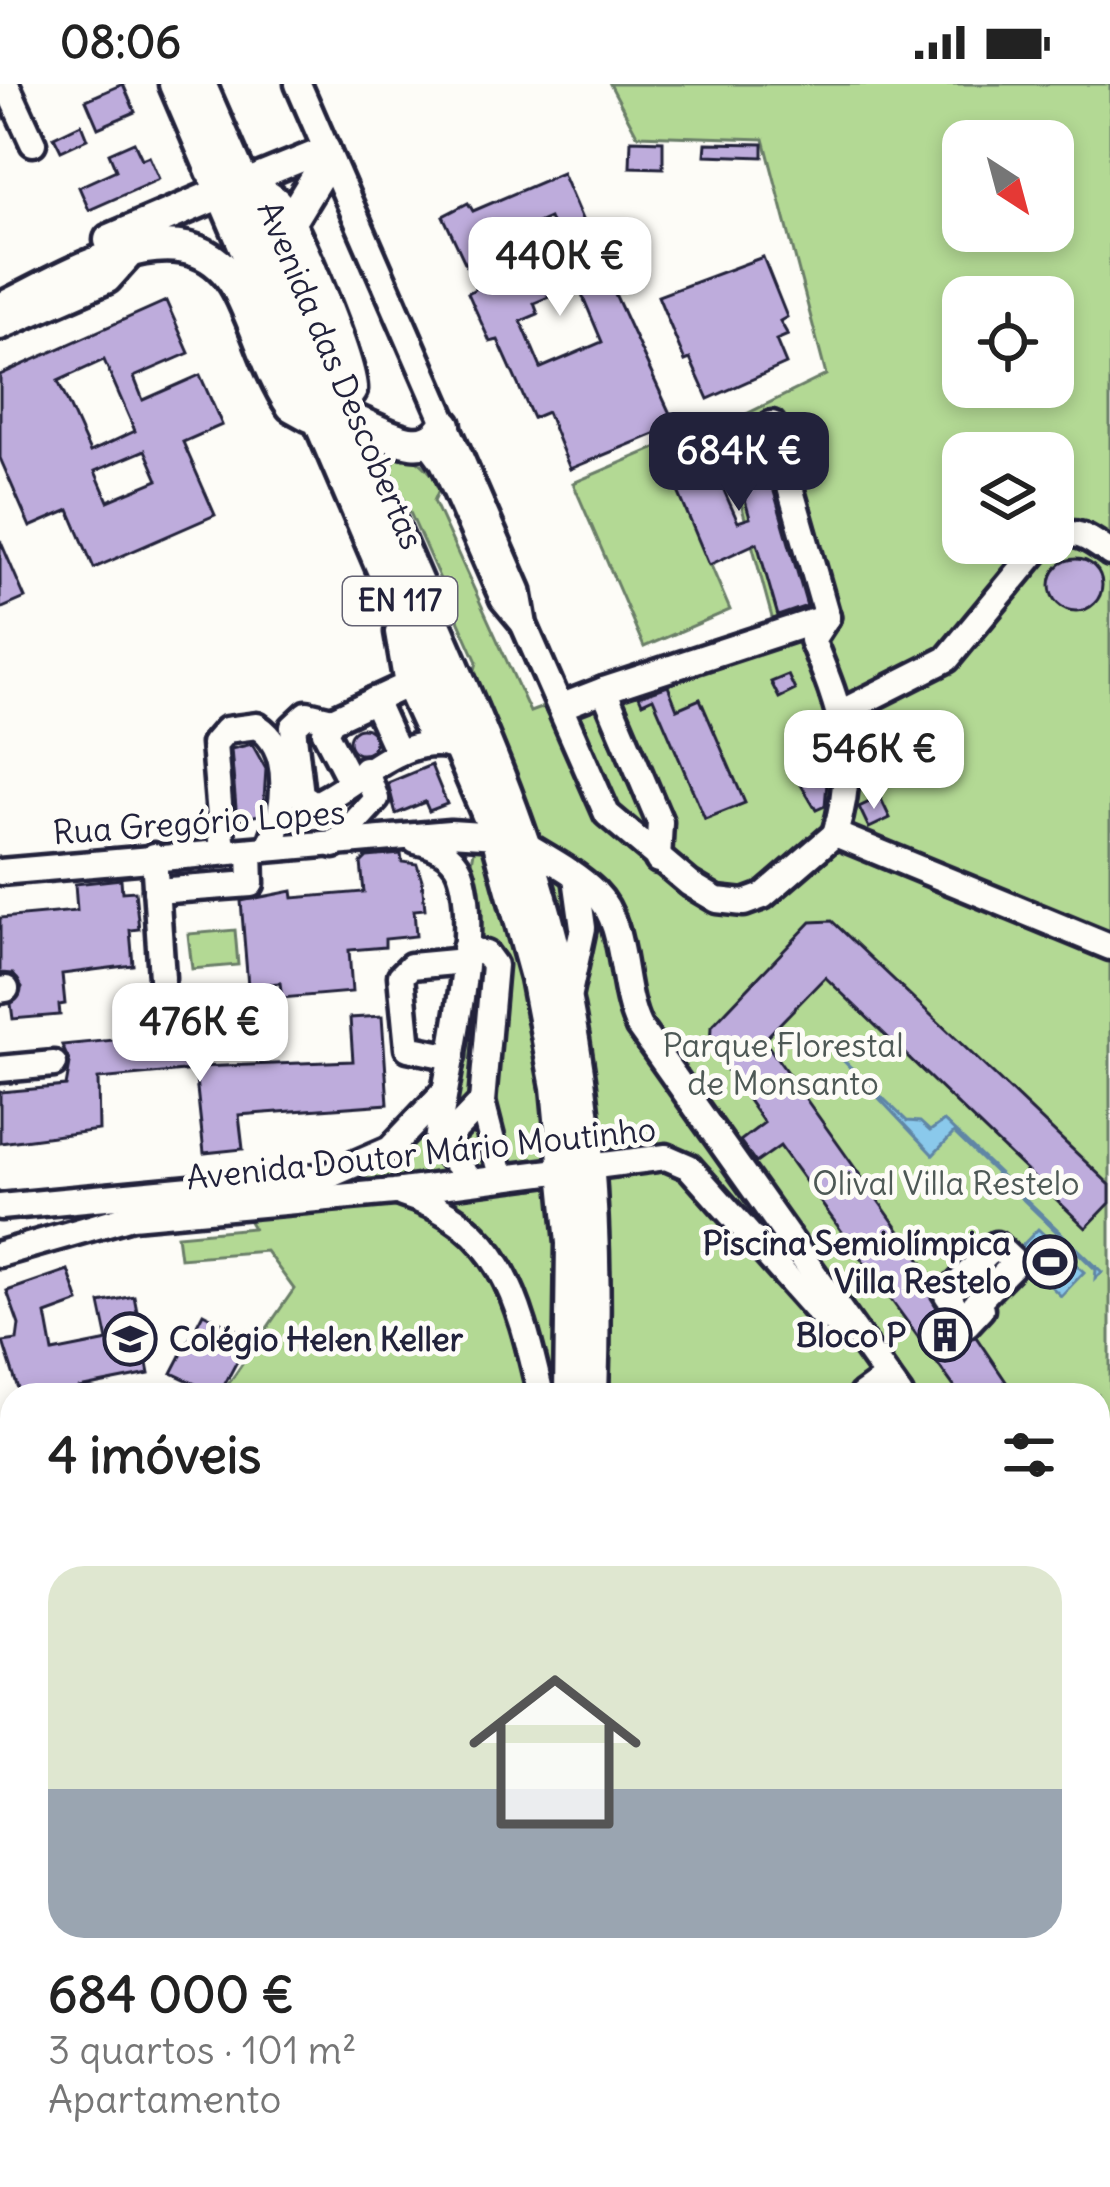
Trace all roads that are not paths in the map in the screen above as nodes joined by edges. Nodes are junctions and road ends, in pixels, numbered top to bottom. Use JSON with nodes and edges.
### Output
{"nodes":[{"id":1,"x":6,"y":84,"type":"edge"},
{"id":2,"x":175,"y":84,"type":"edge"},
{"id":3,"x":200,"y":84,"type":"edge"},
{"id":4,"x":298,"y":84,"type":"edge"},
{"id":5,"x":33,"y":143,"type":"dead end"},
{"id":6,"x":324,"y":150,"type":"junction"},
{"id":7,"x":233,"y":188,"type":"junction"},
{"id":8,"x":289,"y":223,"type":"junction"},
{"id":9,"x":246,"y":248,"type":"junction"},
{"id":10,"x":97,"y":265,"type":"junction"},
{"id":11,"x":236,"y":286,"type":"junction"},
{"id":12,"x":0,"y":288,"type":"edge"},
{"id":13,"x":0,"y":309,"type":"edge"},
{"id":14,"x":0,"y":327,"type":"edge"},
{"id":15,"x":333,"y":414,"type":"junction"},
{"id":16,"x":772,"y":424,"type":"dead end"},
{"id":17,"x":437,"y":434,"type":"junction"},
{"id":18,"x":395,"y":438,"type":"junction"},
{"id":19,"x":379,"y":496,"type":"junction"},
{"id":20,"x":1074,"y":532,"type":"edge"},
{"id":21,"x":1110,"y":553,"type":"edge"},
{"id":22,"x":1025,"y":564,"type":"edge"},
{"id":23,"x":387,"y":572,"type":"junction"},
{"id":24,"x":827,"y":617,"type":"junction"},
{"id":25,"x":407,"y":685,"type":"junction"},
{"id":26,"x":604,"y":690,"type":"junction"},
{"id":27,"x":374,"y":700,"type":"junction"},
{"id":28,"x":560,"y":707,"type":"junction"},
{"id":29,"x":842,"y":712,"type":"junction"},
{"id":30,"x":332,"y":720,"type":"junction"},
{"id":31,"x":434,"y":744,"type":"junction"},
{"id":32,"x":465,"y":751,"type":"junction"},
{"id":33,"x":398,"y":753,"type":"junction"},
{"id":34,"x":358,"y":776,"type":"junction"},
{"id":35,"x":836,"y":834,"type":"junction"},
{"id":36,"x":498,"y":837,"type":"junction"},
{"id":37,"x":404,"y":839,"type":"junction"},
{"id":38,"x":334,"y":845,"type":"junction"},
{"id":39,"x":260,"y":849,"type":"junction"},
{"id":40,"x":223,"y":852,"type":"junction"},
{"id":41,"x":154,"y":856,"type":"junction"},
{"id":42,"x":658,"y":860,"type":"junction"},
{"id":43,"x":0,"y":872,"type":"edge"},
{"id":44,"x":576,"y":877,"type":"junction"},
{"id":45,"x":462,"y":884,"type":"junction"},
{"id":46,"x":157,"y":891,"type":"junction"},
{"id":47,"x":1110,"y":947,"type":"edge"},
{"id":48,"x":465,"y":955,"type":"junction"},
{"id":49,"x":162,"y":978,"type":"dead end"},
{"id":50,"x":566,"y":1006,"type":"junction"},
{"id":51,"x":452,"y":1057,"type":"junction"},
{"id":52,"x":54,"y":1064,"type":"dead end"},
{"id":53,"x":0,"y":1069,"type":"edge"},
{"id":54,"x":443,"y":1093,"type":"junction"},
{"id":55,"x":482,"y":1102,"type":"junction"},
{"id":56,"x":455,"y":1130,"type":"dead end"},
{"id":57,"x":378,"y":1156,"type":"junction"},
{"id":58,"x":578,"y":1166,"type":"junction"},
{"id":59,"x":501,"y":1176,"type":"junction"},
{"id":60,"x":470,"y":1180,"type":"junction"},
{"id":61,"x":386,"y":1192,"type":"junction"},
{"id":62,"x":0,"y":1207,"type":"edge"},
{"id":63,"x":0,"y":1254,"type":"edge"},
{"id":64,"x":854,"y":1333,"type":"junction"},
{"id":65,"x":537,"y":1383,"type":"edge"},
{"id":66,"x":570,"y":1383,"type":"edge"},
{"id":67,"x":591,"y":1383,"type":"edge"},
{"id":68,"x":891,"y":1383,"type":"edge"}],
"edges":[{"from":1,"to":5,"type":"street"},
{"from":2,"to":7,"type":"main road","name":"Avenida das Descobertas","number":"EN 117"},
{"from":3,"to":7,"type":"main road","name":"Avenida das Descobertas"},
{"from":4,"to":6,"type":"street"},
{"from":6,"to":7,"type":"street"},
{"from":6,"to":8,"type":"main road"},
{"from":6,"to":17,"type":"street"},
{"from":7,"to":8,"type":"main road"},
{"from":7,"to":9,"type":"main road","name":"Avenida das Descobertas","number":"EN 117"},
{"from":7,"to":10,"type":"main road"},
{"from":7,"to":15,"type":"main road","name":"Avenida das Descobertas"},
{"from":8,"to":15,"type":"main road"},
{"from":9,"to":11,"type":"main road"},
{"from":9,"to":15,"type":"main road","name":"Avenida das Descobertas","number":"EN 117"},
{"from":10,"to":11,"type":"main road"},
{"from":10,"to":12,"type":"main road"},
{"from":10,"to":13,"type":"main road"},
{"from":10,"to":14,"type":"street"},
{"from":11,"to":15,"type":"main road"},
{"from":15,"to":18,"type":"main road"},
{"from":15,"to":19,"type":"main road","name":"Avenida das Descobertas"},
{"from":15,"to":23,"type":"main road","name":"Avenida das Descobertas","number":"EN 117"},
{"from":16,"to":24,"type":"street"},
{"from":17,"to":18,"type":"main road"},
{"from":17,"to":28,"type":"street"},
{"from":18,"to":19,"type":"main road"},
{"from":19,"to":36,"type":"main road","name":"Avenida das Descobertas"},
{"from":20,"to":21,"type":"street"},
{"from":22,"to":29,"type":"street"},
{"from":23,"to":25,"type":"street"},
{"from":23,"to":32,"type":"main road","name":"Avenida das Descobertas","number":"EN 117"},
{"from":24,"to":26,"type":"street"},
{"from":24,"to":29,"type":"street"},
{"from":25,"to":27,"type":"street"},
{"from":25,"to":31,"type":"street"},
{"from":26,"to":28,"type":"street"},
{"from":26,"to":42,"type":"street"},
{"from":27,"to":30,"type":"street"},
{"from":27,"to":33,"type":"street"},
{"from":28,"to":42,"type":"street"},
{"from":29,"to":35,"type":"street"},
{"from":30,"to":34,"type":"street"},
{"from":30,"to":34,"type":"street"},
{"from":31,"to":32,"type":"street"},
{"from":31,"to":33,"type":"street"},
{"from":32,"to":36,"type":"main road","name":"Avenida das Descobertas","number":"EN 117"},
{"from":33,"to":34,"type":"street"},
{"from":34,"to":38,"type":"street"},
{"from":35,"to":42,"type":"street"},
{"from":35,"to":47,"type":"street"},
{"from":36,"to":37,"type":"street","name":"Rua Gregório Lopes"},
{"from":36,"to":44,"type":"street"},
{"from":36,"to":45,"type":"street"},
{"from":36,"to":50,"type":"main road","name":"Avenida das Descobertas"},
{"from":36,"to":58,"type":"main road","name":"Avenida das Descobertas","number":"EN 117"},
{"from":37,"to":38,"type":"street","name":"Rua Gregório Lopes"},
{"from":37,"to":45,"type":"street"},
{"from":38,"to":39,"type":"street","name":"Rua Gregório Lopes"},
{"from":39,"to":40,"type":"street","name":"Rua Gregório Lopes"},
{"from":39,"to":40,"type":"street"},
{"from":39,"to":46,"type":"street"},
{"from":40,"to":41,"type":"street","name":"Rua Gregório Lopes"},
{"from":41,"to":43,"type":"street","name":"Rua Gregório Lopes"},
{"from":41,"to":46,"type":"street"},
{"from":44,"to":50,"type":"street"},
{"from":44,"to":64,"type":"street"},
{"from":45,"to":48,"type":"street"},
{"from":46,"to":49,"type":"street"},
{"from":48,"to":51,"type":"street"},
{"from":48,"to":51,"type":"street"},
{"from":48,"to":55,"type":"street"},
{"from":50,"to":58,"type":"main road","name":"Avenida das Descobertas"},
{"from":51,"to":54,"type":"street"},
{"from":52,"to":53,"type":"street"},
{"from":54,"to":57,"type":"street","name":"Avenida Doutor Mário Moutinho"},
{"from":54,"to":60,"type":"street"},
{"from":55,"to":56,"type":"street"},
{"from":55,"to":59,"type":"street"},
{"from":57,"to":61,"type":"street"},
{"from":57,"to":62,"type":"street","name":"Avenida Doutor Mário Moutinho"},
{"from":58,"to":59,"type":"street","name":"Avenida Doutor Mário Moutinho"},
{"from":58,"to":64,"type":"street","name":"Avenida Doutor Mário Moutinho"},
{"from":58,"to":66,"type":"main road","name":"Avenida das Descobertas","number":"EN 117"},
{"from":58,"to":67,"type":"main road","name":"Avenida das Descobertas"},
{"from":59,"to":60,"type":"street","name":"Avenida Doutor Mário Moutinho"},
{"from":60,"to":61,"type":"street","name":"Avenida Doutor Mário Moutinho"},
{"from":61,"to":63,"type":"street","name":"Avenida Doutor Mário Moutinho"},
{"from":61,"to":65,"type":"street"},
{"from":64,"to":68,"type":"street"}]}
